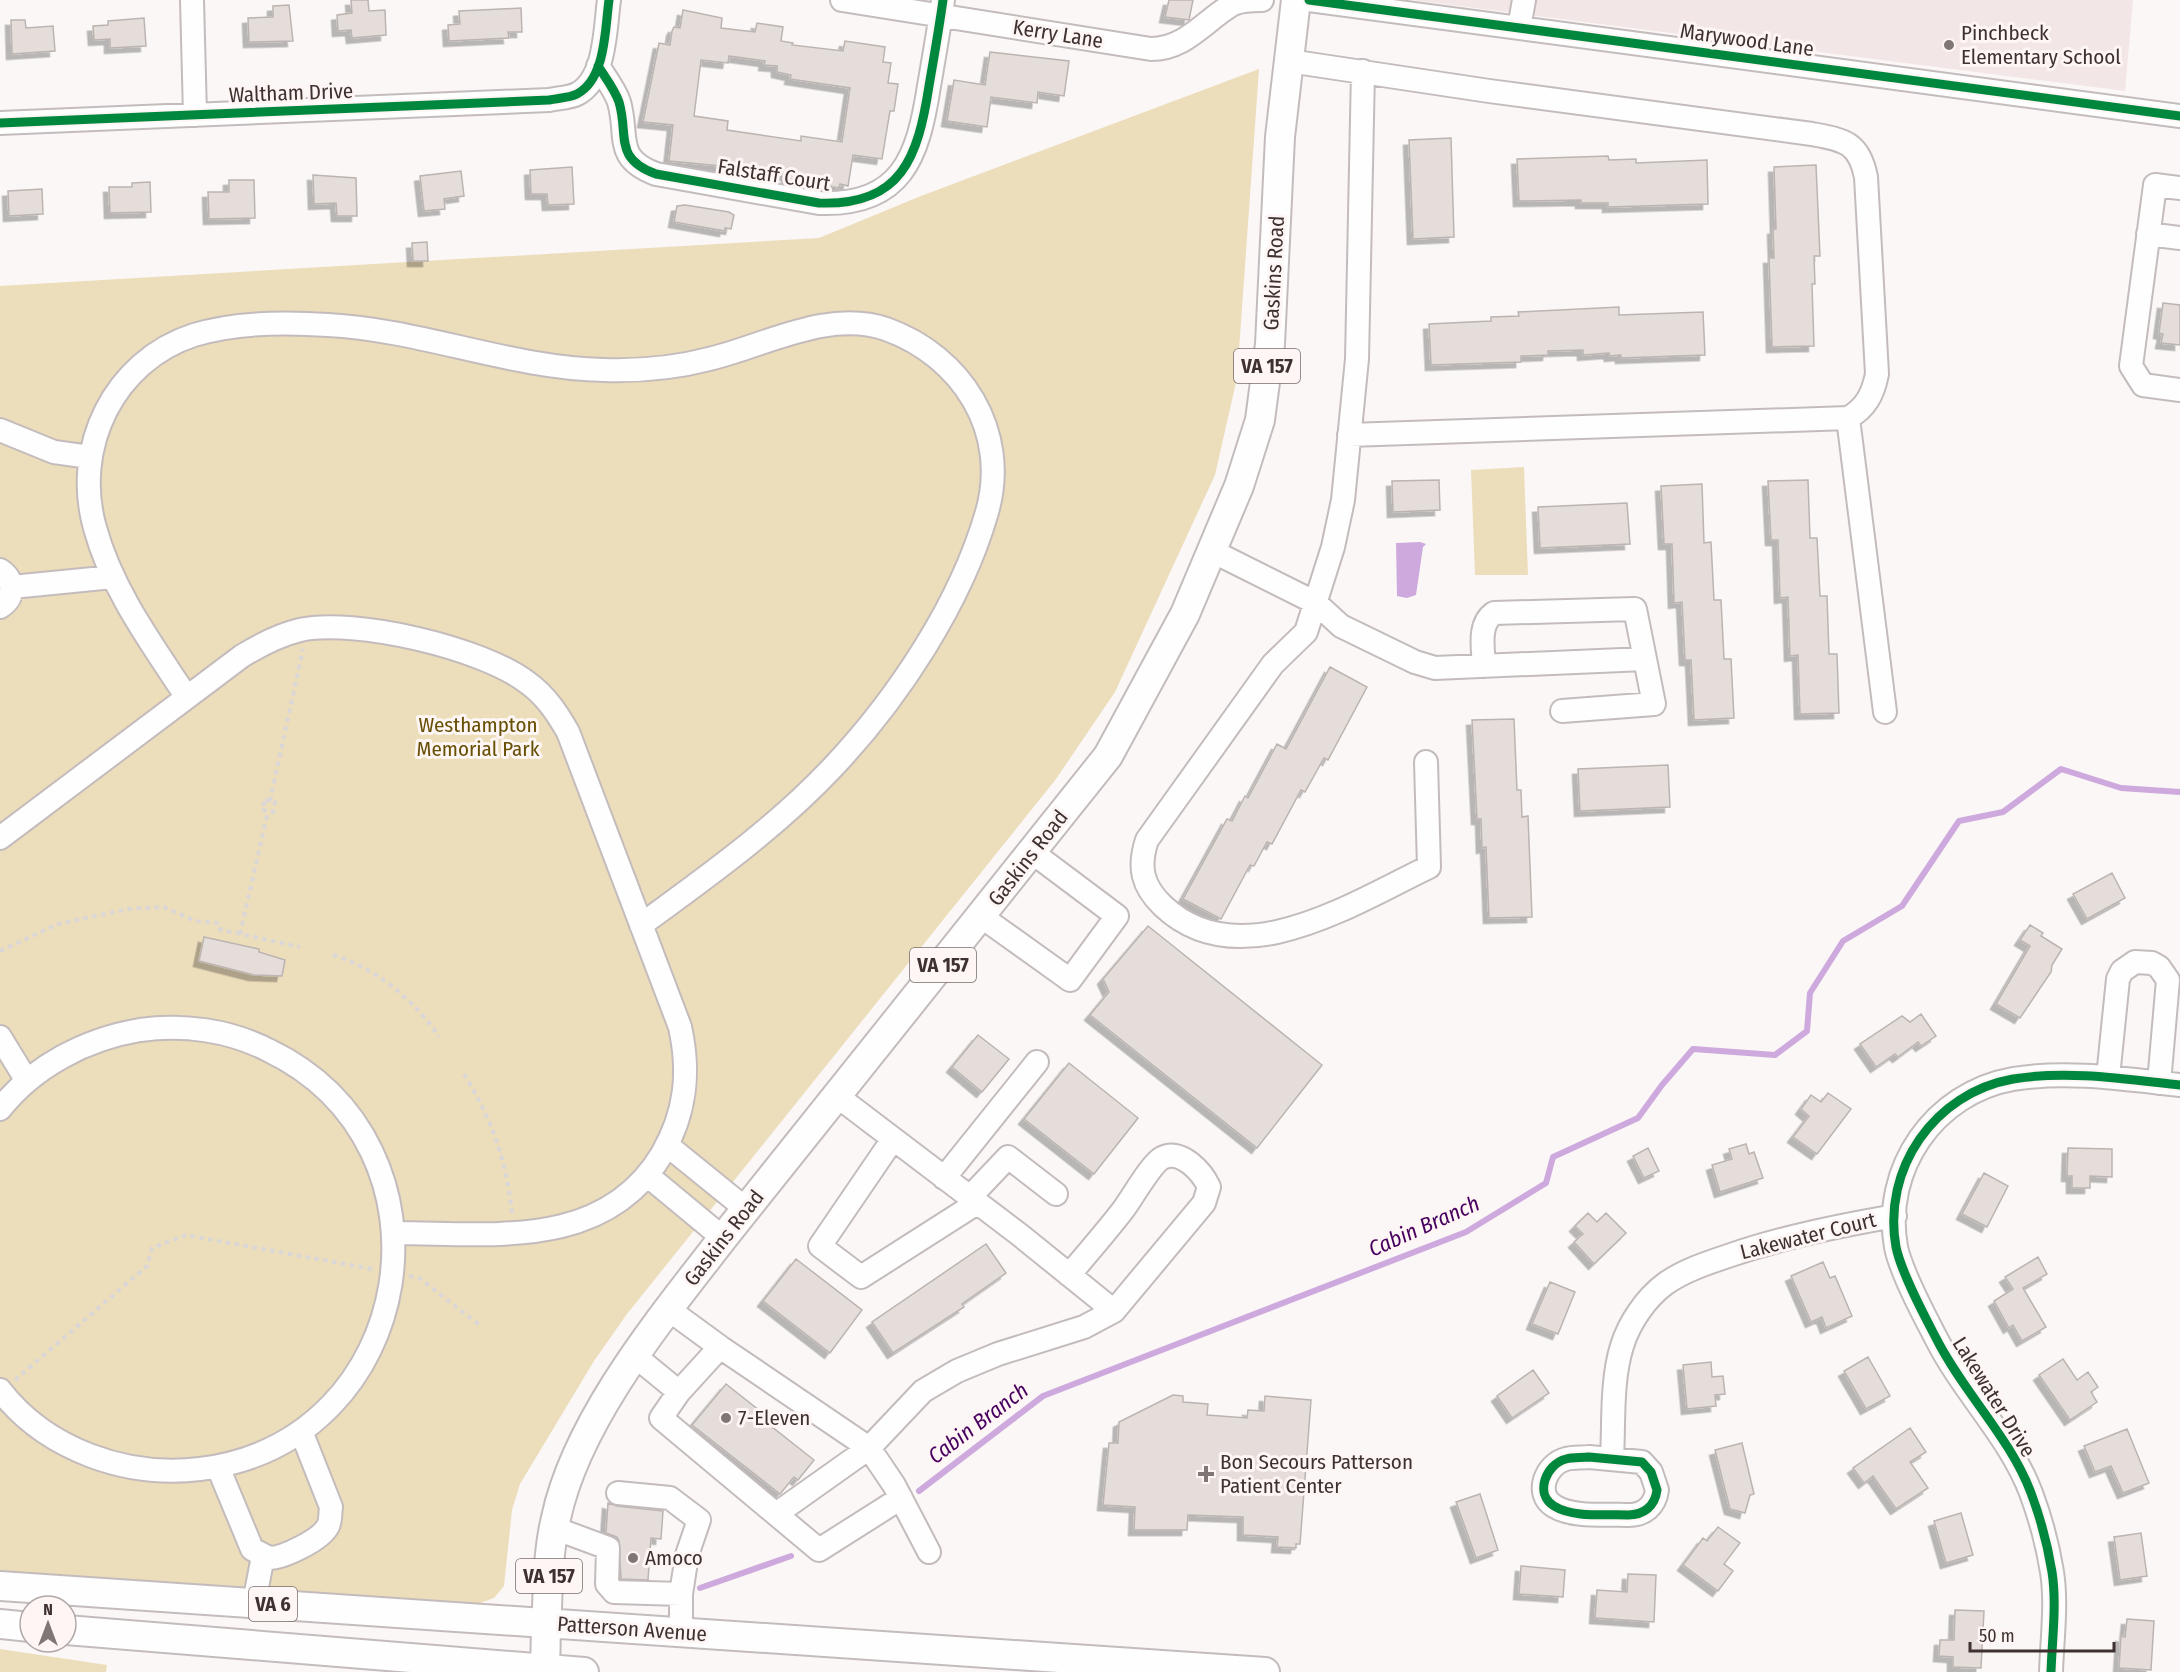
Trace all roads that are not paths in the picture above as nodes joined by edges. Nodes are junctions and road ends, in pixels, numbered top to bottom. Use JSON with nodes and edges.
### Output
{"nodes":[{"id":1,"x":192,"y":0,"type":"edge"},
{"id":2,"x":609,"y":0,"type":"edge"},
{"id":3,"x":842,"y":0,"type":"edge"},
{"id":4,"x":1262,"y":0,"type":"edge"},
{"id":5,"x":1296,"y":0,"type":"edge"},
{"id":6,"x":1309,"y":0,"type":"edge"},
{"id":7,"x":1524,"y":0,"type":"edge"},
{"id":8,"x":942,"y":8,"type":"edge"},
{"id":9,"x":1519,"y":28,"type":"junction"},
{"id":10,"x":1289,"y":62,"type":"junction"},
{"id":11,"x":598,"y":66,"type":"junction"},
{"id":12,"x":1363,"y":71,"type":"junction"},
{"id":13,"x":195,"y":115,"type":"junction"},
{"id":14,"x":2180,"y":116,"type":"edge"},
{"id":15,"x":0,"y":123,"type":"edge"},
{"id":16,"x":2180,"y":188,"type":"edge"},
{"id":17,"x":2148,"y":234,"type":"junction"},
{"id":18,"x":2180,"y":238,"type":"edge"},
{"id":19,"x":2180,"y":390,"type":"edge"},
{"id":20,"x":1848,"y":418,"type":"junction"},
{"id":21,"x":0,"y":430,"type":"edge"},
{"id":22,"x":1349,"y":435,"type":"junction"},
{"id":23,"x":90,"y":457,"type":"junction"},
{"id":24,"x":1212,"y":551,"type":"junction"},
{"id":25,"x":113,"y":577,"type":"junction"},
{"id":26,"x":6,"y":579,"type":"edge"},
{"id":27,"x":1316,"y":603,"type":"junction"},
{"id":28,"x":0,"y":607,"type":"edge"},
{"id":29,"x":1645,"y":658,"type":"junction"},
{"id":30,"x":1484,"y":666,"type":"junction"},
{"id":31,"x":186,"y":696,"type":"junction"},
{"id":32,"x":1562,"y":711,"type":"dead end"},
{"id":33,"x":1885,"y":712,"type":"dead end"},
{"id":34,"x":1426,"y":762,"type":"dead end"},
{"id":35,"x":0,"y":838,"type":"edge"},
{"id":36,"x":1033,"y":853,"type":"junction"},
{"id":37,"x":982,"y":916,"type":"junction"},
{"id":38,"x":641,"y":926,"type":"junction"},
{"id":39,"x":0,"y":1037,"type":"edge"},
{"id":40,"x":1037,"y":1062,"type":"dead end"},
{"id":41,"x":2108,"y":1077,"type":"junction"},
{"id":42,"x":27,"y":1082,"type":"junction"},
{"id":43,"x":2170,"y":1084,"type":"edge"},
{"id":44,"x":837,"y":1096,"type":"junction"},
{"id":45,"x":0,"y":1109,"type":"edge"},
{"id":46,"x":893,"y":1139,"type":"junction"},
{"id":47,"x":667,"y":1145,"type":"junction"},
{"id":48,"x":648,"y":1175,"type":"junction"},
{"id":49,"x":944,"y":1178,"type":"junction"},
{"id":50,"x":1056,"y":1194,"type":"dead end"},
{"id":51,"x":974,"y":1200,"type":"junction"},
{"id":52,"x":746,"y":1209,"type":"junction"},
{"id":53,"x":1896,"y":1216,"type":"junction"},
{"id":54,"x":394,"y":1233,"type":"junction"},
{"id":55,"x":723,"y":1238,"type":"junction"},
{"id":56,"x":1070,"y":1275,"type":"junction"},
{"id":57,"x":668,"y":1308,"type":"junction"},
{"id":58,"x":1114,"y":1311,"type":"junction"},
{"id":59,"x":720,"y":1347,"type":"junction"},
{"id":60,"x":635,"y":1356,"type":"junction"},
{"id":61,"x":1,"y":1391,"type":"edge"},
{"id":62,"x":680,"y":1392,"type":"junction"},
{"id":63,"x":301,"y":1431,"type":"junction"},
{"id":64,"x":869,"y":1448,"type":"junction"},
{"id":65,"x":1612,"y":1459,"type":"junction"},
{"id":66,"x":218,"y":1467,"type":"junction"},
{"id":67,"x":618,"y":1493,"type":"dead end"},
{"id":68,"x":901,"y":1498,"type":"junction"},
{"id":69,"x":776,"y":1514,"type":"junction"},
{"id":70,"x":554,"y":1528,"type":"junction"},
{"id":71,"x":929,"y":1552,"type":"dead end"},
{"id":72,"x":263,"y":1556,"type":"junction"},
{"id":73,"x":0,"y":1586,"type":"edge"},
{"id":74,"x":681,"y":1594,"type":"junction"},
{"id":75,"x":254,"y":1603,"type":"junction"},
{"id":76,"x":0,"y":1624,"type":"edge"},
{"id":77,"x":546,"y":1624,"type":"junction"},
{"id":78,"x":18,"y":1626,"type":"edge"},
{"id":79,"x":78,"y":1631,"type":"edge"},
{"id":80,"x":681,"y":1632,"type":"junction"},
{"id":81,"x":544,"y":1671,"type":"edge"},
{"id":82,"x":584,"y":1672,"type":"edge"},
{"id":83,"x":1258,"y":1672,"type":"edge"},
{"id":84,"x":1265,"y":1672,"type":"edge"},
{"id":85,"x":2051,"y":1672,"type":"edge"}],
"edges":[{"from":1,"to":13,"type":"street"},
{"from":2,"to":11,"type":"street"},
{"from":3,"to":8,"type":"street","name":"Kerry Lane"},
{"from":4,"to":8,"type":"street","name":"Kerry Lane"},
{"from":5,"to":10,"type":"main road","name":"Gaskins Road","number":"VA 157"},
{"from":6,"to":9,"type":"street","name":"Marywood Lane"},
{"from":7,"to":9,"type":"street"},
{"from":8,"to":11,"type":"street","name":"Falstaff Court"},
{"from":9,"to":14,"type":"street","name":"Marywood Lane"},
{"from":10,"to":12,"type":"street"},
{"from":10,"to":24,"type":"main road","name":"Gaskins Road","number":"VA 157"},
{"from":11,"to":13,"type":"street","name":"Waltham Drive"},
{"from":12,"to":20,"type":"street"},
{"from":12,"to":22,"type":"street"},
{"from":13,"to":15,"type":"street","name":"Waltham Drive"},
{"from":16,"to":17,"type":"street"},
{"from":17,"to":18,"type":"street"},
{"from":17,"to":19,"type":"street"},
{"from":20,"to":22,"type":"street"},
{"from":20,"to":33,"type":"street"},
{"from":21,"to":23,"type":"street"},
{"from":22,"to":27,"type":"street"},
{"from":23,"to":25,"type":"street"},
{"from":23,"to":38,"type":"street"},
{"from":24,"to":27,"type":"street"},
{"from":24,"to":36,"type":"main road","name":"Gaskins Road","number":"VA 157"},
{"from":25,"to":26,"type":"street"},
{"from":25,"to":31,"type":"street"},
{"from":26,"to":28,"type":"street"},
{"from":27,"to":30,"type":"street"},
{"from":27,"to":34,"type":"street"},
{"from":29,"to":30,"type":"street"},
{"from":29,"to":30,"type":"street"},
{"from":29,"to":32,"type":"street"},
{"from":31,"to":35,"type":"street"},
{"from":31,"to":38,"type":"street"},
{"from":36,"to":37,"type":"main road","name":"Gaskins Road","number":"VA 157"},
{"from":36,"to":37,"type":"street"},
{"from":37,"to":44,"type":"main road","name":"Gaskins Road","number":"VA 157"},
{"from":38,"to":47,"type":"street"},
{"from":39,"to":42,"type":"street"},
{"from":40,"to":49,"type":"street"},
{"from":41,"to":43,"type":"street","name":"Lakewater Drive"},
{"from":41,"to":43,"type":"street"},
{"from":41,"to":53,"type":"street","name":"Lakewater Drive"},
{"from":42,"to":45,"type":"street"},
{"from":42,"to":54,"type":"street"},
{"from":44,"to":46,"type":"street"},
{"from":44,"to":52,"type":"main road","name":"Gaskins Road","number":"VA 157"},
{"from":46,"to":49,"type":"street"},
{"from":46,"to":51,"type":"street"},
{"from":47,"to":48,"type":"street"},
{"from":47,"to":52,"type":"street"},
{"from":48,"to":54,"type":"street"},
{"from":48,"to":55,"type":"street"},
{"from":49,"to":51,"type":"street"},
{"from":50,"to":51,"type":"street"},
{"from":51,"to":56,"type":"street"},
{"from":52,"to":55,"type":"main road","name":"Gaskins Road","number":"VA 157"},
{"from":53,"to":65,"type":"street","name":"Lakewater Court"},
{"from":53,"to":85,"type":"street","name":"Lakewater Drive"},
{"from":54,"to":63,"type":"street"},
{"from":55,"to":57,"type":"main road","name":"Gaskins Road","number":"VA 157"},
{"from":56,"to":58,"type":"street"},
{"from":56,"to":58,"type":"street"},
{"from":57,"to":59,"type":"street"},
{"from":57,"to":60,"type":"main road","name":"Gaskins Road","number":"VA 157"},
{"from":58,"to":64,"type":"street"},
{"from":59,"to":62,"type":"street"},
{"from":59,"to":64,"type":"street"},
{"from":60,"to":62,"type":"street"},
{"from":60,"to":70,"type":"main road","name":"Gaskins Road","number":"VA 157"},
{"from":61,"to":66,"type":"street"},
{"from":62,"to":69,"type":"street"},
{"from":63,"to":66,"type":"street"},
{"from":63,"to":72,"type":"street"},
{"from":64,"to":68,"type":"street"},
{"from":64,"to":69,"type":"street"},
{"from":65,"to":65,"type":"street"},
{"from":66,"to":72,"type":"street"},
{"from":67,"to":74,"type":"street"},
{"from":68,"to":69,"type":"street"},
{"from":68,"to":71,"type":"street"},
{"from":70,"to":74,"type":"street"},
{"from":70,"to":77,"type":"main road","name":"Gaskins Road","number":"VA 157"},
{"from":72,"to":75,"type":"street"},
{"from":73,"to":75,"type":"main road","name":"Patterson Avenue","number":"VA 6"},
{"from":74,"to":80,"type":"street"},
{"from":75,"to":77,"type":"main road","name":"Patterson Avenue","number":"VA 6"},
{"from":76,"to":78,"type":"main road"},
{"from":77,"to":80,"type":"main road","name":"Patterson Avenue","number":"VA 6"},
{"from":77,"to":81,"type":"main road","number":"VA 157"},
{"from":79,"to":81,"type":"main road","number":"VA 6"},
{"from":80,"to":83,"type":"main road","name":"Patterson Avenue","number":"VA 6"},
{"from":81,"to":82,"type":"main road","number":"VA 6"},
{"from":83,"to":84,"type":"main road","name":"Patterson Avenue","number":"VA 6"}]}
